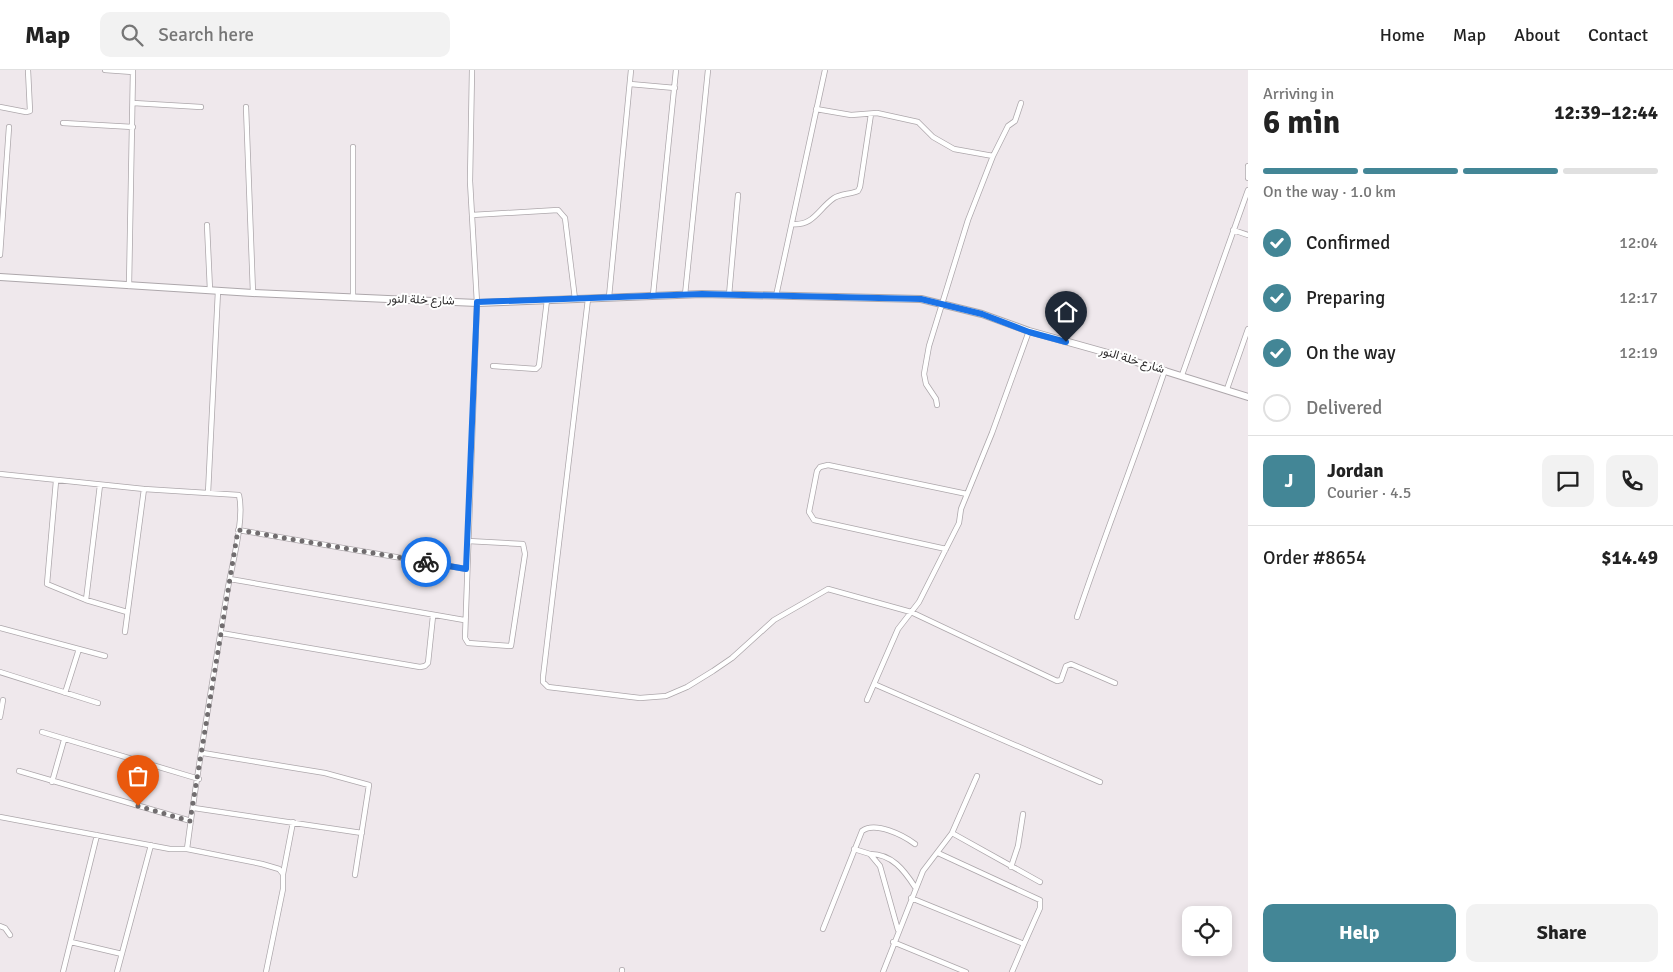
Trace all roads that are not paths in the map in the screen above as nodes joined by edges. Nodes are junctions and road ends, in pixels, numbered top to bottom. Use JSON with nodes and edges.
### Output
{"nodes":[{"id":1,"x":28,"y":70,"type":"edge"},
{"id":2,"x":104,"y":70,"type":"edge"},
{"id":3,"x":472,"y":70,"type":"edge"},
{"id":4,"x":631,"y":70,"type":"edge"},
{"id":5,"x":676,"y":70,"type":"edge"},
{"id":6,"x":708,"y":70,"type":"edge"},
{"id":7,"x":825,"y":70,"type":"edge"},
{"id":8,"x":133,"y":71,"type":"edge"},
{"id":9,"x":630,"y":84,"type":"junction"},
{"id":10,"x":675,"y":88,"type":"junction"},
{"id":11,"x":133,"y":102,"type":"junction"},
{"id":12,"x":1021,"y":103,"type":"dead end"},
{"id":13,"x":0,"y":107,"type":"edge"},
{"id":14,"x":201,"y":107,"type":"dead end"},
{"id":15,"x":246,"y":107,"type":"dead end"},
{"id":16,"x":816,"y":110,"type":"junction"},
{"id":17,"x":870,"y":114,"type":"junction"},
{"id":18,"x":63,"y":123,"type":"dead end"},
{"id":19,"x":133,"y":127,"type":"junction"},
{"id":20,"x":9,"y":128,"type":"dead end"},
{"id":21,"x":353,"y":147,"type":"dead end"},
{"id":22,"x":994,"y":156,"type":"junction"},
{"id":23,"x":1248,"y":166,"type":"edge"},
{"id":24,"x":1248,"y":178,"type":"edge"},
{"id":25,"x":1248,"y":190,"type":"edge"},
{"id":26,"x":738,"y":195,"type":"dead end"},
{"id":27,"x":472,"y":215,"type":"junction"},
{"id":28,"x":792,"y":224,"type":"junction"},
{"id":29,"x":207,"y":225,"type":"dead end"},
{"id":30,"x":1233,"y":230,"type":"junction"},
{"id":31,"x":1248,"y":235,"type":"edge"},
{"id":32,"x":0,"y":256,"type":"edge"},
{"id":33,"x":0,"y":277,"type":"edge"},
{"id":34,"x":129,"y":286,"type":"junction"},
{"id":35,"x":210,"y":290,"type":"junction"},
{"id":36,"x":218,"y":291,"type":"junction"},
{"id":37,"x":253,"y":293,"type":"junction"},
{"id":38,"x":653,"y":295,"type":"junction"},
{"id":39,"x":685,"y":295,"type":"junction"},
{"id":40,"x":729,"y":295,"type":"junction"},
{"id":41,"x":609,"y":296,"type":"junction"},
{"id":42,"x":776,"y":296,"type":"junction"},
{"id":43,"x":353,"y":298,"type":"junction"},
{"id":44,"x":575,"y":299,"type":"junction"},
{"id":45,"x":588,"y":299,"type":"junction"},
{"id":46,"x":547,"y":300,"type":"junction"},
{"id":47,"x":477,"y":302,"type":"junction"},
{"id":48,"x":943,"y":303,"type":"junction"},
{"id":49,"x":1248,"y":329,"type":"edge"},
{"id":50,"x":1029,"y":332,"type":"junction"},
{"id":51,"x":493,"y":366,"type":"dead end"},
{"id":52,"x":1164,"y":370,"type":"junction"},
{"id":53,"x":1182,"y":375,"type":"junction"},
{"id":54,"x":1227,"y":390,"type":"junction"},
{"id":55,"x":1248,"y":397,"type":"edge"},
{"id":56,"x":937,"y":405,"type":"dead end"},
{"id":57,"x":0,"y":474,"type":"edge"},
{"id":58,"x":56,"y":481,"type":"junction"},
{"id":59,"x":100,"y":485,"type":"junction"},
{"id":60,"x":144,"y":489,"type":"junction"},
{"id":61,"x":208,"y":493,"type":"junction"},
{"id":62,"x":967,"y":494,"type":"junction"},
{"id":63,"x":238,"y":530,"type":"junction"},
{"id":64,"x":468,"y":542,"type":"junction"},
{"id":65,"x":946,"y":549,"type":"junction"},
{"id":66,"x":466,"y":569,"type":"junction"},
{"id":67,"x":230,"y":579,"type":"junction"},
{"id":68,"x":86,"y":600,"type":"junction"},
{"id":69,"x":127,"y":612,"type":"junction"},
{"id":70,"x":911,"y":612,"type":"junction"},
{"id":71,"x":433,"y":616,"type":"junction"},
{"id":72,"x":1077,"y":617,"type":"dead end"},
{"id":73,"x":464,"y":620,"type":"junction"},
{"id":74,"x":0,"y":628,"type":"edge"},
{"id":75,"x":125,"y":632,"type":"dead end"},
{"id":76,"x":221,"y":633,"type":"junction"},
{"id":77,"x":79,"y":649,"type":"junction"},
{"id":78,"x":104,"y":656,"type":"dead end"},
{"id":79,"x":0,"y":672,"type":"edge"},
{"id":80,"x":1115,"y":682,"type":"dead end"},
{"id":81,"x":874,"y":684,"type":"junction"},
{"id":82,"x":65,"y":692,"type":"junction"},
{"id":83,"x":3,"y":700,"type":"dead end"},
{"id":84,"x":867,"y":700,"type":"dead end"},
{"id":85,"x":98,"y":703,"type":"dead end"},
{"id":86,"x":0,"y":716,"type":"edge"},
{"id":87,"x":42,"y":732,"type":"dead end"},
{"id":88,"x":64,"y":740,"type":"junction"},
{"id":89,"x":203,"y":753,"type":"junction"},
{"id":90,"x":19,"y":771,"type":"dead end"},
{"id":91,"x":978,"y":776,"type":"dead end"},
{"id":92,"x":199,"y":779,"type":"junction"},
{"id":93,"x":52,"y":782,"type":"junction"},
{"id":94,"x":1100,"y":782,"type":"dead end"},
{"id":95,"x":194,"y":808,"type":"junction"},
{"id":96,"x":1023,"y":814,"type":"dead end"},
{"id":97,"x":0,"y":817,"type":"edge"},
{"id":98,"x":190,"y":821,"type":"junction"},
{"id":99,"x":293,"y":822,"type":"junction"},
{"id":100,"x":362,"y":833,"type":"junction"},
{"id":101,"x":952,"y":833,"type":"junction"},
{"id":102,"x":97,"y":835,"type":"junction"},
{"id":103,"x":915,"y":844,"type":"dead end"},
{"id":104,"x":151,"y":845,"type":"junction"},
{"id":105,"x":187,"y":849,"type":"junction"},
{"id":106,"x":854,"y":849,"type":"junction"},
{"id":107,"x":938,"y":853,"type":"junction"},
{"id":108,"x":870,"y":854,"type":"junction"},
{"id":109,"x":1011,"y":867,"type":"junction"},
{"id":110,"x":283,"y":874,"type":"junction"},
{"id":111,"x":355,"y":875,"type":"dead end"},
{"id":112,"x":1040,"y":882,"type":"dead end"},
{"id":113,"x":916,"y":887,"type":"junction"},
{"id":114,"x":911,"y":898,"type":"junction"},
{"id":115,"x":0,"y":926,"type":"edge"},
{"id":116,"x":823,"y":929,"type":"dead end"},
{"id":117,"x":898,"y":930,"type":"junction"},
{"id":118,"x":10,"y":935,"type":"dead end"},
{"id":119,"x":71,"y":942,"type":"junction"},
{"id":120,"x":893,"y":942,"type":"junction"},
{"id":121,"x":1024,"y":944,"type":"junction"},
{"id":122,"x":122,"y":954,"type":"junction"},
{"id":123,"x":64,"y":972,"type":"edge"},
{"id":124,"x":117,"y":972,"type":"edge"},
{"id":125,"x":266,"y":972,"type":"edge"},
{"id":126,"x":883,"y":972,"type":"edge"},
{"id":127,"x":966,"y":972,"type":"edge"},
{"id":128,"x":1012,"y":972,"type":"edge"}],
"edges":[{"from":1,"to":13,"type":"street"},
{"from":2,"to":8,"type":"street"},
{"from":3,"to":27,"type":"street"},
{"from":4,"to":9,"type":"street"},
{"from":5,"to":10,"type":"street"},
{"from":6,"to":39,"type":"street"},
{"from":7,"to":16,"type":"street"},
{"from":8,"to":11,"type":"street"},
{"from":9,"to":10,"type":"street"},
{"from":9,"to":41,"type":"street"},
{"from":10,"to":38,"type":"street"},
{"from":11,"to":14,"type":"street"},
{"from":11,"to":19,"type":"street"},
{"from":12,"to":22,"type":"street"},
{"from":15,"to":37,"type":"street"},
{"from":16,"to":17,"type":"street"},
{"from":16,"to":28,"type":"street"},
{"from":17,"to":22,"type":"street"},
{"from":17,"to":28,"type":"street"},
{"from":18,"to":19,"type":"street"},
{"from":19,"to":34,"type":"street"},
{"from":20,"to":32,"type":"street"},
{"from":21,"to":43,"type":"street"},
{"from":22,"to":48,"type":"street"},
{"from":23,"to":24,"type":"street"},
{"from":25,"to":30,"type":"street"},
{"from":26,"to":40,"type":"street"},
{"from":27,"to":44,"type":"street"},
{"from":27,"to":47,"type":"street"},
{"from":28,"to":42,"type":"street"},
{"from":29,"to":35,"type":"street"},
{"from":30,"to":31,"type":"street"},
{"from":30,"to":53,"type":"street"},
{"from":33,"to":34,"type":"street","name":"شارع خلة النور"},
{"from":34,"to":35,"type":"street","name":"شارع خلة النور"},
{"from":35,"to":36,"type":"street","name":"شارع خلة النور"},
{"from":36,"to":37,"type":"street","name":"شارع خلة النور"},
{"from":36,"to":61,"type":"street"},
{"from":37,"to":43,"type":"street","name":"شارع خلة النور"},
{"from":38,"to":39,"type":"street","name":"شارع خلة النور"},
{"from":38,"to":41,"type":"street","name":"شارع خلة النور"},
{"from":39,"to":40,"type":"street","name":"شارع خلة النور"},
{"from":40,"to":42,"type":"street","name":"شارع خلة النور"},
{"from":41,"to":45,"type":"street","name":"شارع خلة النور"},
{"from":42,"to":48,"type":"street","name":"شارع خلة النور"},
{"from":43,"to":47,"type":"street","name":"شارع خلة النور"},
{"from":44,"to":45,"type":"street","name":"شارع خلة النور"},
{"from":44,"to":46,"type":"street","name":"شارع خلة النور"},
{"from":45,"to":70,"type":"street"},
{"from":46,"to":47,"type":"street","name":"شارع خلة النور"},
{"from":46,"to":51,"type":"street"},
{"from":47,"to":64,"type":"street"},
{"from":48,"to":50,"type":"street","name":"شارع خلة النور"},
{"from":48,"to":56,"type":"street"},
{"from":49,"to":54,"type":"street"},
{"from":50,"to":52,"type":"street","name":"شارع خلة النور"},
{"from":50,"to":62,"type":"street"},
{"from":52,"to":53,"type":"street","name":"شارع خلة النور"},
{"from":52,"to":72,"type":"street"},
{"from":53,"to":54,"type":"street","name":"شارع خلة النور"},
{"from":54,"to":55,"type":"street","name":"شارع خلة النور"},
{"from":57,"to":58,"type":"street"},
{"from":58,"to":59,"type":"street"},
{"from":58,"to":68,"type":"street"},
{"from":59,"to":60,"type":"street"},
{"from":59,"to":68,"type":"street"},
{"from":60,"to":61,"type":"street"},
{"from":60,"to":69,"type":"street"},
{"from":61,"to":63,"type":"street"},
{"from":62,"to":65,"type":"street"},
{"from":62,"to":65,"type":"street"},
{"from":63,"to":66,"type":"street"},
{"from":63,"to":67,"type":"street"},
{"from":64,"to":66,"type":"street"},
{"from":64,"to":73,"type":"street"},
{"from":65,"to":70,"type":"street"},
{"from":66,"to":73,"type":"street"},
{"from":67,"to":71,"type":"street"},
{"from":67,"to":76,"type":"street"},
{"from":68,"to":69,"type":"street"},
{"from":69,"to":75,"type":"street"},
{"from":70,"to":80,"type":"street"},
{"from":70,"to":81,"type":"street"},
{"from":71,"to":73,"type":"street"},
{"from":71,"to":76,"type":"street"},
{"from":74,"to":77,"type":"street"},
{"from":76,"to":89,"type":"street"},
{"from":77,"to":78,"type":"street"},
{"from":77,"to":82,"type":"street"},
{"from":79,"to":82,"type":"street"},
{"from":81,"to":84,"type":"street"},
{"from":81,"to":94,"type":"street"},
{"from":82,"to":85,"type":"street"},
{"from":83,"to":86,"type":"street"},
{"from":87,"to":88,"type":"street"},
{"from":88,"to":92,"type":"street"},
{"from":88,"to":93,"type":"street"},
{"from":89,"to":92,"type":"street"},
{"from":89,"to":100,"type":"street"},
{"from":90,"to":93,"type":"street"},
{"from":91,"to":101,"type":"street"},
{"from":92,"to":95,"type":"street"},
{"from":93,"to":98,"type":"street"},
{"from":95,"to":98,"type":"street"},
{"from":95,"to":99,"type":"street"},
{"from":96,"to":109,"type":"street"},
{"from":97,"to":102,"type":"street"},
{"from":98,"to":105,"type":"street"},
{"from":99,"to":100,"type":"street"},
{"from":99,"to":110,"type":"street"},
{"from":100,"to":111,"type":"street"},
{"from":101,"to":107,"type":"street"},
{"from":101,"to":109,"type":"street"},
{"from":102,"to":104,"type":"street"},
{"from":102,"to":119,"type":"street"},
{"from":103,"to":106,"type":"street"},
{"from":104,"to":105,"type":"street"},
{"from":104,"to":122,"type":"street"},
{"from":105,"to":110,"type":"street"},
{"from":106,"to":108,"type":"street"},
{"from":106,"to":116,"type":"street"},
{"from":107,"to":113,"type":"street"},
{"from":107,"to":121,"type":"street"},
{"from":108,"to":113,"type":"street"},
{"from":108,"to":117,"type":"street"},
{"from":109,"to":112,"type":"street"},
{"from":110,"to":125,"type":"street"},
{"from":113,"to":114,"type":"street"},
{"from":114,"to":117,"type":"street"},
{"from":114,"to":121,"type":"street"},
{"from":115,"to":118,"type":"street"},
{"from":117,"to":120,"type":"street"},
{"from":119,"to":122,"type":"street"},
{"from":119,"to":123,"type":"street"},
{"from":120,"to":126,"type":"street"},
{"from":120,"to":127,"type":"street"},
{"from":121,"to":128,"type":"street"},
{"from":122,"to":124,"type":"street"}]}
